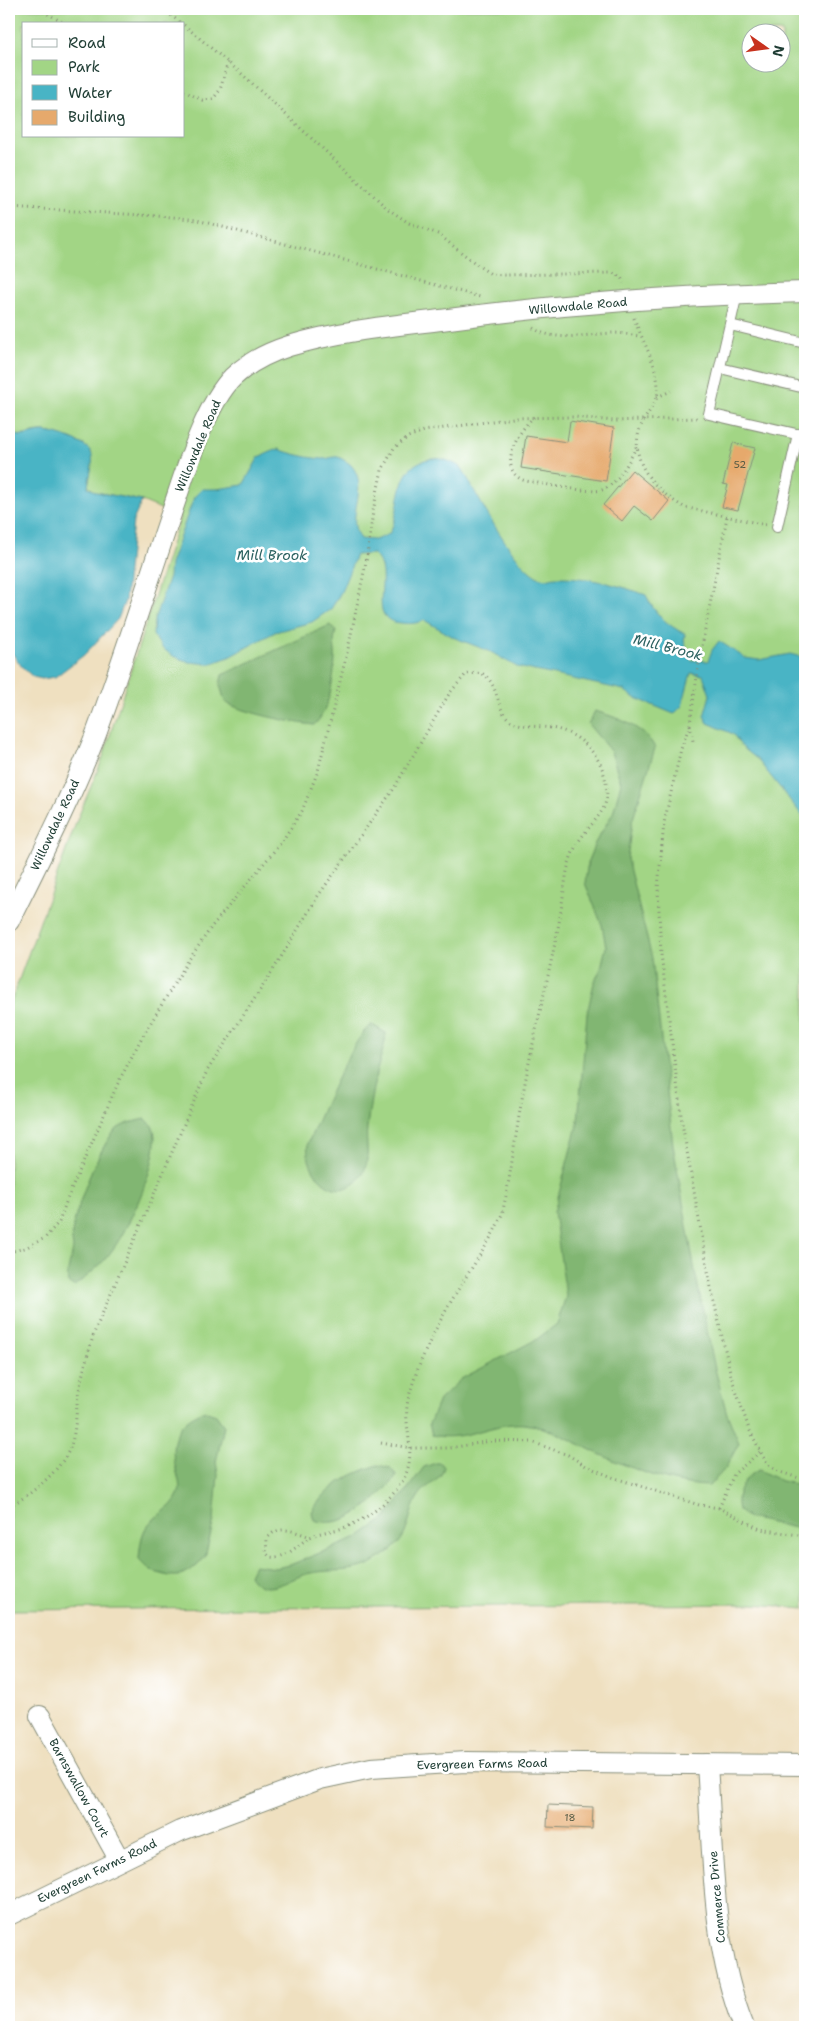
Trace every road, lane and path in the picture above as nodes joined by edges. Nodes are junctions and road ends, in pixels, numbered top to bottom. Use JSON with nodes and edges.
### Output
{"nodes":[{"id":1,"x":39,"y":9,"type":"edge"},
{"id":2,"x":163,"y":9,"type":"edge"},
{"id":3,"x":62,"y":22,"type":"edge"},
{"id":4,"x":180,"y":22,"type":"edge"},
{"id":5,"x":185,"y":26,"type":"edge"},
{"id":6,"x":228,"y":62,"type":"junction"},
{"id":7,"x":185,"y":92,"type":"edge"},
{"id":8,"x":9,"y":208,"type":"edge"},
{"id":9,"x":805,"y":292,"type":"edge"},
{"id":10,"x":737,"y":294,"type":"junction"},
{"id":11,"x":481,"y":297,"type":"dead end"},
{"id":12,"x":629,"y":302,"type":"junction"},
{"id":13,"x":511,"y":312,"type":"junction"},
{"id":14,"x":730,"y":325,"type":"junction"},
{"id":15,"x":640,"y":336,"type":"junction"},
{"id":16,"x":805,"y":343,"type":"edge"},
{"id":17,"x":720,"y":368,"type":"junction"},
{"id":18,"x":805,"y":388,"type":"edge"},
{"id":19,"x":670,"y":391,"type":"dead end"},
{"id":20,"x":657,"y":397,"type":"junction"},
{"id":21,"x":709,"y":414,"type":"junction"},
{"id":22,"x":534,"y":417,"type":"junction"},
{"id":23,"x":644,"y":419,"type":"junction"},
{"id":24,"x":802,"y":435,"type":"edge"},
{"id":25,"x":638,"y":444,"type":"junction"},
{"id":26,"x":727,"y":517,"type":"junction"},
{"id":27,"x":777,"y":527,"type":"joint"},
{"id":28,"x":690,"y":724,"type":"junction"},
{"id":29,"x":693,"y":741,"type":"dead end"},
{"id":30,"x":9,"y":921,"type":"edge"},
{"id":31,"x":9,"y":1252,"type":"edge"},
{"id":32,"x":381,"y":1443,"type":"dead end"},
{"id":33,"x":411,"y":1448,"type":"junction"},
{"id":34,"x":761,"y":1452,"type":"junction"},
{"id":35,"x":805,"y":1480,"type":"edge"},
{"id":36,"x":9,"y":1506,"type":"edge"},
{"id":37,"x":719,"y":1508,"type":"junction"},
{"id":38,"x":805,"y":1536,"type":"edge"},
{"id":39,"x":311,"y":1537,"type":"junction"},
{"id":40,"x":40,"y":1716,"type":"dead end"},
{"id":41,"x":707,"y":1764,"type":"junction"},
{"id":42,"x":805,"y":1765,"type":"edge"},
{"id":43,"x":119,"y":1860,"type":"junction"},
{"id":44,"x":9,"y":1915,"type":"edge"},
{"id":45,"x":744,"y":2027,"type":"edge"}],
"edges":[{"from":1,"to":3,"type":"path"},
{"from":2,"to":4,"type":"path"},
{"from":5,"to":6,"type":"path"},
{"from":6,"to":7,"type":"path"},
{"from":6,"to":12,"type":"path"},
{"from":8,"to":11,"type":"path"},
{"from":9,"to":10,"type":"street","name":"Willowdale Road"},
{"from":10,"to":12,"type":"street","name":"Willowdale Road"},
{"from":10,"to":14,"type":"lane"},
{"from":12,"to":13,"type":"street","name":"Willowdale Road"},
{"from":12,"to":15,"type":"path"},
{"from":13,"to":15,"type":"path"},
{"from":13,"to":30,"type":"street","name":"Willowdale Road"},
{"from":14,"to":16,"type":"lane"},
{"from":14,"to":17,"type":"lane"},
{"from":15,"to":20,"type":"path"},
{"from":17,"to":18,"type":"lane"},
{"from":17,"to":21,"type":"lane"},
{"from":19,"to":20,"type":"path"},
{"from":20,"to":23,"type":"path"},
{"from":21,"to":23,"type":"path"},
{"from":21,"to":24,"type":"lane"},
{"from":22,"to":23,"type":"path"},
{"from":22,"to":25,"type":"path"},
{"from":22,"to":31,"type":"path"},
{"from":23,"to":25,"type":"path"},
{"from":24,"to":27,"type":"lane"},
{"from":25,"to":26,"type":"path"},
{"from":26,"to":27,"type":"path"},
{"from":26,"to":28,"type":"path"},
{"from":28,"to":29,"type":"path"},
{"from":28,"to":34,"type":"path"},
{"from":32,"to":33,"type":"path"},
{"from":33,"to":36,"type":"path"},
{"from":33,"to":37,"type":"path"},
{"from":33,"to":39,"type":"path"},
{"from":34,"to":35,"type":"path"},
{"from":34,"to":37,"type":"path"},
{"from":37,"to":38,"type":"path"},
{"from":39,"to":39,"type":"path"},
{"from":40,"to":43,"type":"street","name":"Barnswallow Court"},
{"from":41,"to":42,"type":"street","name":"Evergreen Farms Road"},
{"from":41,"to":43,"type":"street","name":"Evergreen Farms Road"},
{"from":41,"to":45,"type":"street","name":"Commerce Drive"},
{"from":43,"to":44,"type":"street","name":"Evergreen Farms Road"}]}
